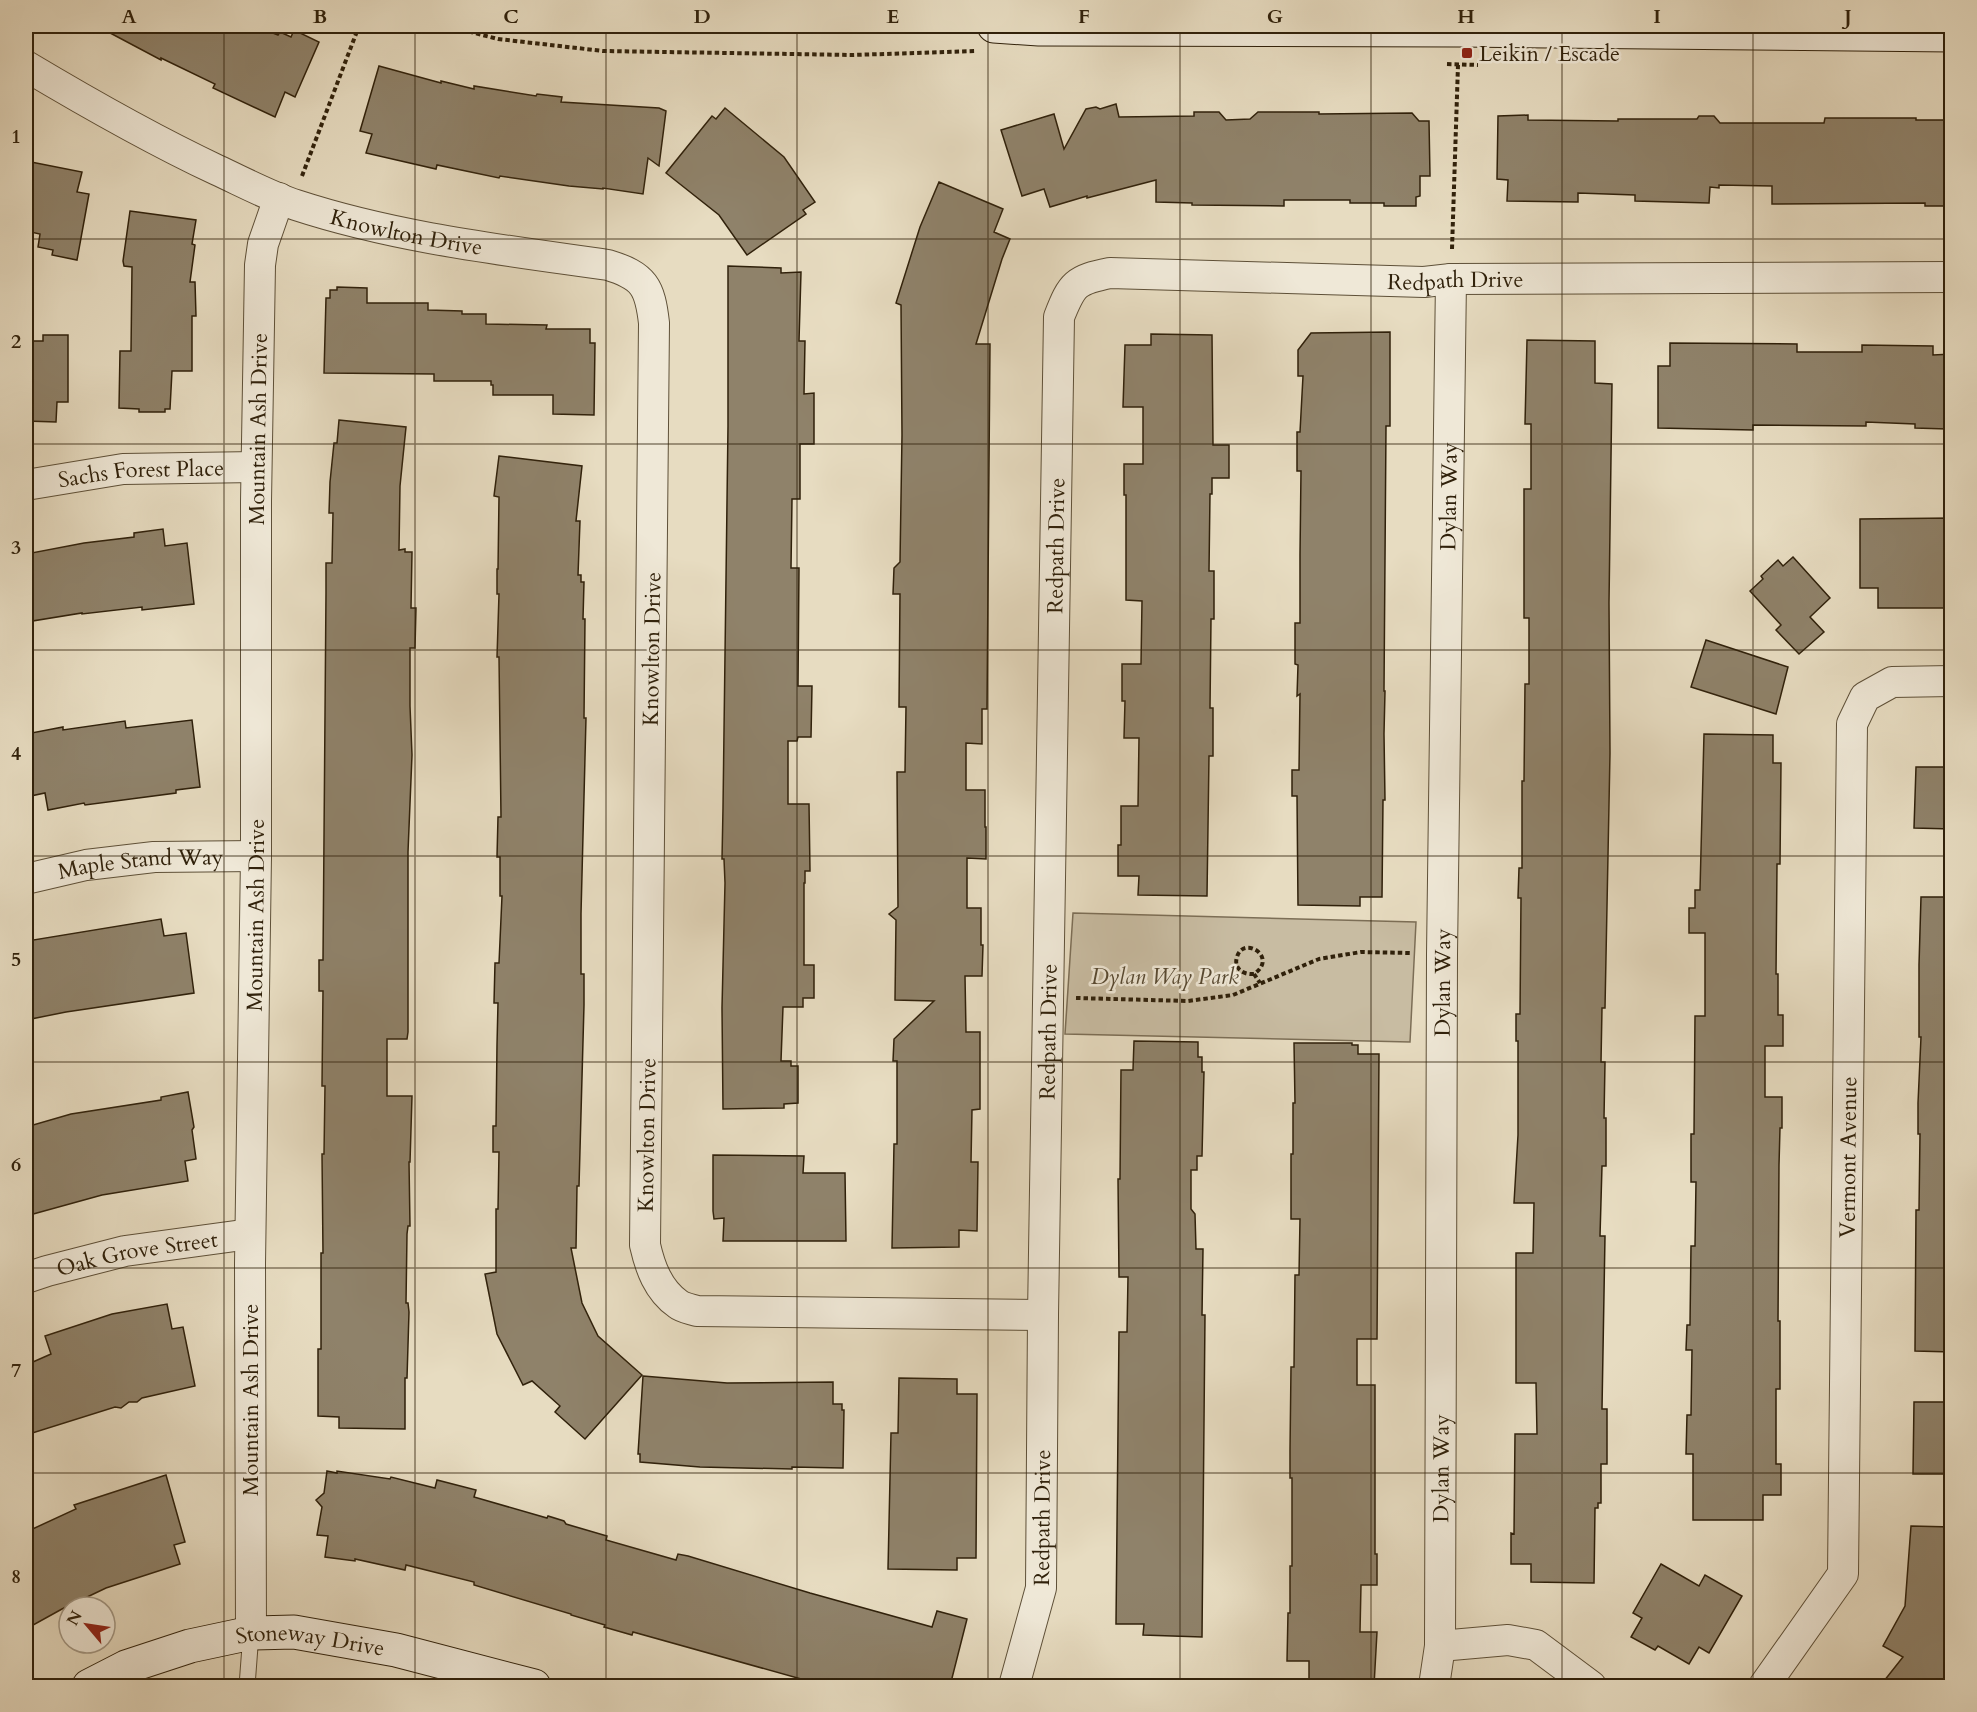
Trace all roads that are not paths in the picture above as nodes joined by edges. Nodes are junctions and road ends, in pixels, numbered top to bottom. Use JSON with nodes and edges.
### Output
{"nodes":[{"id":1,"x":994,"y":26,"type":"edge"},
{"id":2,"x":1416,"y":28,"type":"edge"},
{"id":3,"x":1952,"y":36,"type":"edge"},
{"id":4,"x":26,"y":66,"type":"edge"},
{"id":5,"x":287,"y":201,"type":"junction"},
{"id":6,"x":1952,"y":277,"type":"edge"},
{"id":7,"x":1451,"y":279,"type":"junction"},
{"id":8,"x":256,"y":467,"type":"junction"},
{"id":9,"x":26,"y":485,"type":"edge"},
{"id":10,"x":1952,"y":681,"type":"edge"},
{"id":11,"x":256,"y":856,"type":"junction"},
{"id":12,"x":26,"y":879,"type":"edge"},
{"id":13,"x":250,"y":1234,"type":"junction"},
{"id":14,"x":26,"y":1278,"type":"edge"},
{"id":15,"x":1043,"y":1315,"type":"junction"},
{"id":16,"x":251,"y":1633,"type":"junction"},
{"id":17,"x":1440,"y":1646,"type":"junction"},
{"id":18,"x":88,"y":1686,"type":"edge"},
{"id":19,"x":247,"y":1686,"type":"edge"},
{"id":20,"x":528,"y":1686,"type":"edge"},
{"id":21,"x":1014,"y":1686,"type":"edge"},
{"id":22,"x":1434,"y":1686,"type":"edge"},
{"id":23,"x":1590,"y":1686,"type":"edge"},
{"id":24,"x":1764,"y":1686,"type":"edge"}],
"edges":[{"from":1,"to":2,"type":"street"},
{"from":2,"to":3,"type":"street"},
{"from":4,"to":5,"type":"street","name":"Knowlton Drive"},
{"from":5,"to":8,"type":"street","name":"Mountain Ash Drive"},
{"from":5,"to":15,"type":"street","name":"Knowlton Drive"},
{"from":6,"to":7,"type":"street","name":"Redpath Drive"},
{"from":7,"to":15,"type":"street","name":"Redpath Drive"},
{"from":7,"to":17,"type":"street","name":"Dylan Way"},
{"from":8,"to":9,"type":"street","name":"Sachs Forest Place"},
{"from":8,"to":11,"type":"street","name":"Mountain Ash Drive"},
{"from":10,"to":24,"type":"street","name":"Vermont Avenue"},
{"from":11,"to":12,"type":"street","name":"Maple Stand Way"},
{"from":11,"to":13,"type":"street","name":"Mountain Ash Drive"},
{"from":13,"to":14,"type":"street","name":"Oak Grove Street"},
{"from":13,"to":16,"type":"street","name":"Mountain Ash Drive"},
{"from":15,"to":21,"type":"street","name":"Redpath Drive"},
{"from":16,"to":18,"type":"street","name":"Stoneway Drive"},
{"from":16,"to":19,"type":"lane"},
{"from":16,"to":20,"type":"street","name":"Stoneway Drive"},
{"from":17,"to":22,"type":"street","name":"Dylan Way"},
{"from":17,"to":23,"type":"street"}]}
